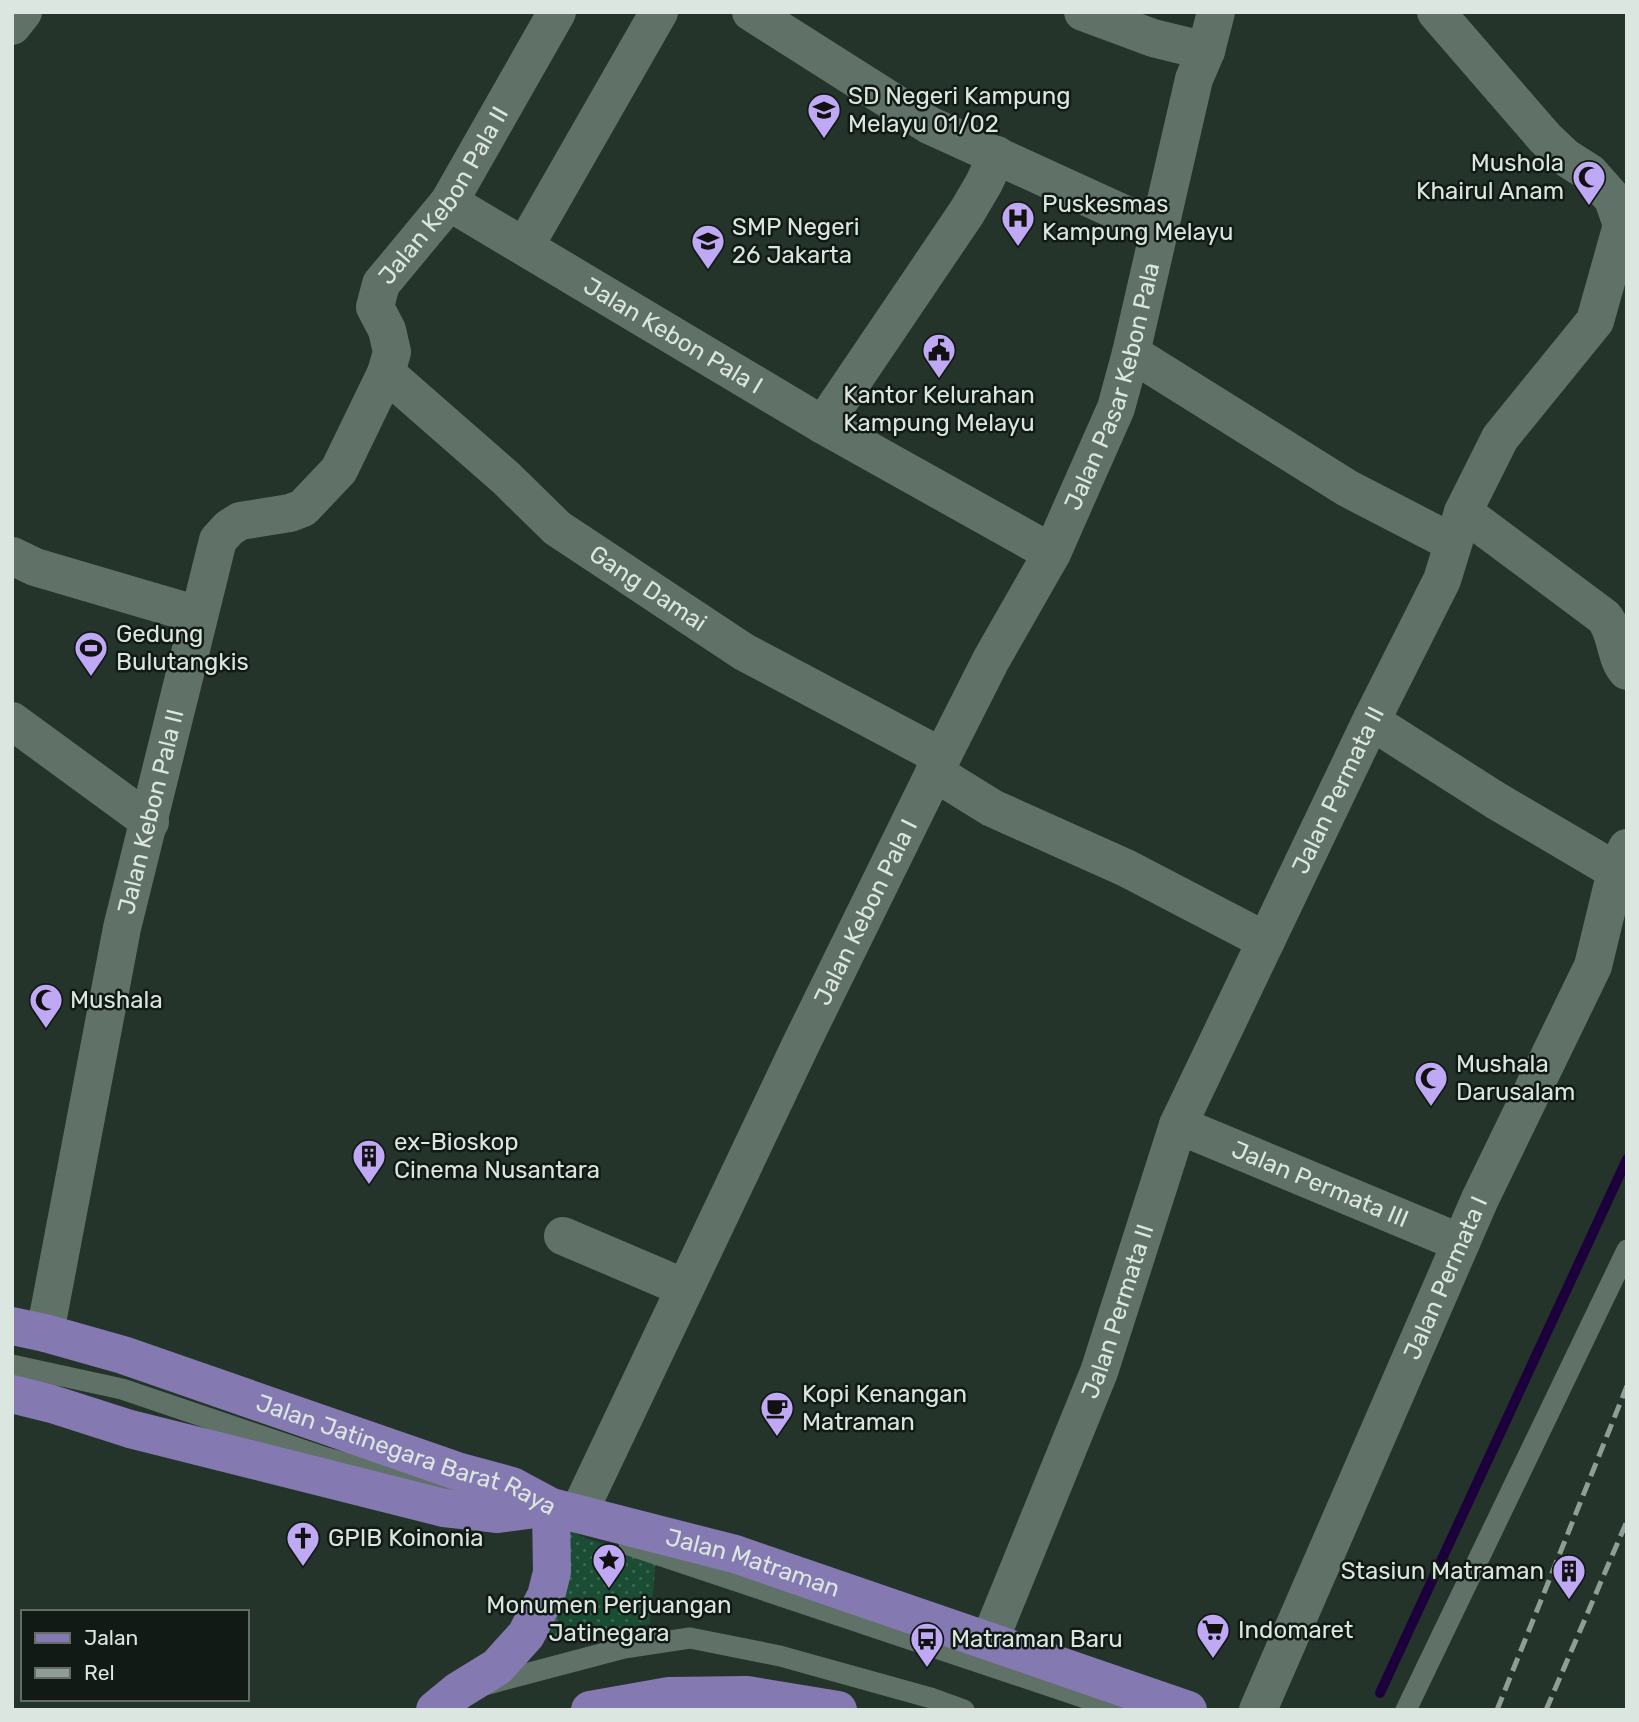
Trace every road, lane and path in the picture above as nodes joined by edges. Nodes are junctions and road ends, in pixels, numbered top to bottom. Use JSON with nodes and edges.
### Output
{"nodes":[{"id":1,"x":23,"y":12,"type":"edge"},
{"id":2,"x":557,"y":12,"type":"edge"},
{"id":3,"x":659,"y":12,"type":"edge"},
{"id":4,"x":751,"y":12,"type":"edge"},
{"id":5,"x":1083,"y":12,"type":"edge"},
{"id":6,"x":1216,"y":12,"type":"edge"},
{"id":7,"x":1436,"y":12,"type":"edge"},
{"id":8,"x":12,"y":26,"type":"edge"},
{"id":9,"x":1206,"y":51,"type":"junction"},
{"id":10,"x":997,"y":155,"type":"junction"},
{"id":11,"x":449,"y":202,"type":"junction"},
{"id":12,"x":1159,"y":230,"type":"junction"},
{"id":13,"x":525,"y":246,"type":"junction"},
{"id":14,"x":1611,"y":326,"type":"edge"},
{"id":15,"x":1131,"y":353,"type":"junction"},
{"id":16,"x":386,"y":373,"type":"junction"},
{"id":17,"x":823,"y":425,"type":"junction"},
{"id":18,"x":1458,"y":527,"type":"junction"},
{"id":19,"x":1052,"y":553,"type":"junction"},
{"id":20,"x":12,"y":556,"type":"edge"},
{"id":21,"x":198,"y":615,"type":"junction"},
{"id":22,"x":1627,"y":671,"type":"edge"},
{"id":23,"x":12,"y":721,"type":"edge"},
{"id":24,"x":1371,"y":721,"type":"junction"},
{"id":25,"x":938,"y":764,"type":"junction"},
{"id":26,"x":150,"y":822,"type":"junction"},
{"id":27,"x":1622,"y":859,"type":"edge"},
{"id":28,"x":1266,"y":941,"type":"junction"},
{"id":29,"x":1178,"y":1125,"type":"junction"},
{"id":30,"x":563,"y":1236,"type":"dead end"},
{"id":31,"x":1461,"y":1243,"type":"junction"},
{"id":32,"x":1627,"y":1250,"type":"edge"},
{"id":33,"x":685,"y":1289,"type":"junction"},
{"id":34,"x":29,"y":1329,"type":"edge"},
{"id":35,"x":12,"y":1365,"type":"edge"},
{"id":36,"x":12,"y":1394,"type":"edge"},
{"id":37,"x":564,"y":1511,"type":"junction"},
{"id":38,"x":989,"y":1642,"type":"junction"},
{"id":39,"x":446,"y":1700,"type":"edge"},
{"id":40,"x":416,"y":1710,"type":"edge"},
{"id":41,"x":590,"y":1710,"type":"edge"},
{"id":42,"x":838,"y":1710,"type":"edge"},
{"id":43,"x":964,"y":1710,"type":"edge"},
{"id":44,"x":1121,"y":1710,"type":"edge"},
{"id":45,"x":1188,"y":1710,"type":"edge"},
{"id":46,"x":1258,"y":1710,"type":"edge"},
{"id":47,"x":1406,"y":1710,"type":"edge"}],
"edges":[{"from":1,"to":8,"type":"street"},
{"from":2,"to":11,"type":"street","name":"Jalan Kebon Pala II"},
{"from":3,"to":13,"type":"street"},
{"from":4,"to":10,"type":"street"},
{"from":5,"to":9,"type":"street"},
{"from":6,"to":9,"type":"street","name":"Jalan Pasar Kebon Pala"},
{"from":7,"to":14,"type":"street","name":"Jalan Permata II"},
{"from":9,"to":12,"type":"street","name":"Jalan Pasar Kebon Pala"},
{"from":10,"to":12,"type":"street"},
{"from":10,"to":17,"type":"street"},
{"from":11,"to":13,"type":"street","name":"Jalan Kebon Pala I"},
{"from":11,"to":16,"type":"street","name":"Jalan Kebon Pala II"},
{"from":12,"to":15,"type":"street","name":"Jalan Pasar Kebon Pala"},
{"from":13,"to":17,"type":"street","name":"Jalan Kebon Pala I"},
{"from":14,"to":18,"type":"street","name":"Jalan Permata II"},
{"from":15,"to":18,"type":"street"},
{"from":15,"to":19,"type":"street","name":"Jalan Pasar Kebon Pala"},
{"from":16,"to":21,"type":"street","name":"Jalan Kebon Pala II"},
{"from":16,"to":25,"type":"street","name":"Gang Damai"},
{"from":17,"to":19,"type":"street","name":"Jalan Kebon Pala I"},
{"from":18,"to":22,"type":"street"},
{"from":18,"to":24,"type":"street","name":"Jalan Permata II"},
{"from":19,"to":25,"type":"street","name":"Jalan Kebon Pala I"},
{"from":20,"to":21,"type":"street"},
{"from":21,"to":26,"type":"street","name":"Jalan Kebon Pala II"},
{"from":23,"to":26,"type":"street"},
{"from":24,"to":27,"type":"street"},
{"from":24,"to":28,"type":"street","name":"Jalan Permata II"},
{"from":25,"to":28,"type":"street","name":"Gang Damai"},
{"from":25,"to":33,"type":"street","name":"Jalan Kebon Pala I"},
{"from":26,"to":34,"type":"street","name":"Jalan Kebon Pala II"},
{"from":27,"to":31,"type":"street","name":"Jalan Permata I"},
{"from":28,"to":29,"type":"street","name":"Jalan Permata II"},
{"from":29,"to":31,"type":"street","name":"Jalan Permata III"},
{"from":29,"to":38,"type":"street","name":"Jalan Permata II"},
{"from":30,"to":33,"type":"street"},
{"from":31,"to":46,"type":"street","name":"Jalan Permata I"},
{"from":32,"to":47,"type":"lane"},
{"from":33,"to":37,"type":"street","name":"Jalan Kebon Pala I"},
{"from":34,"to":37,"type":"main road","name":"Jalan Jatinegara Barat Raya"},
{"from":35,"to":37,"type":"lane"},
{"from":36,"to":37,"type":"main road","name":"Jalan Jatinegara Barat Raya"},
{"from":37,"to":38,"type":"main road","name":"Jalan Matraman"},
{"from":37,"to":39,"type":"main road"},
{"from":37,"to":44,"type":"lane"},
{"from":38,"to":45,"type":"main road","name":"Jalan Matraman"},
{"from":39,"to":40,"type":"lane"},
{"from":39,"to":43,"type":"lane"},
{"from":41,"to":42,"type":"main road"}]}
